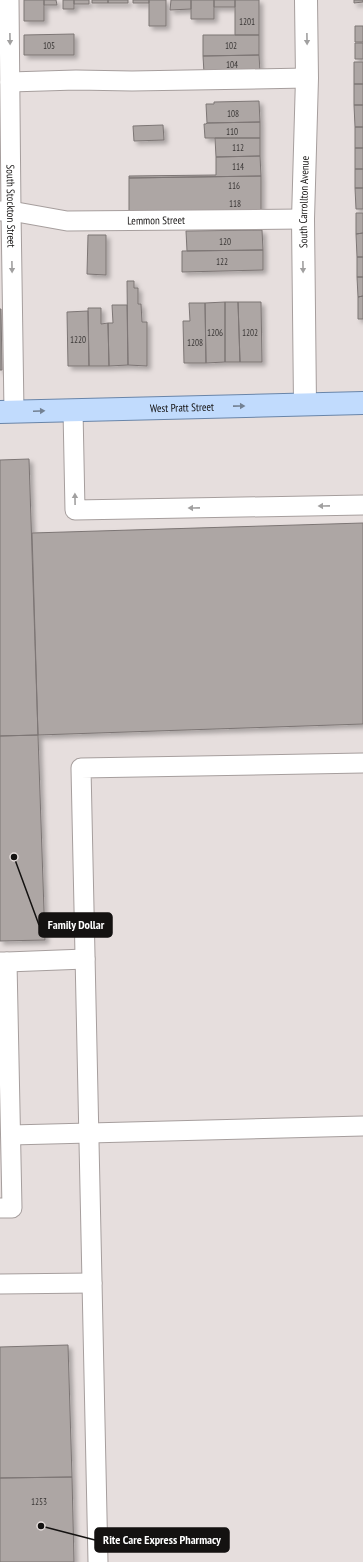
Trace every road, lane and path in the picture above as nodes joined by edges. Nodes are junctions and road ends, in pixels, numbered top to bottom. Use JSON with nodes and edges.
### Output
{"nodes":[{"id":1,"x":9,"y":0,"type":"edge"},
{"id":2,"x":306,"y":0,"type":"edge"},
{"id":3,"x":307,"y":78,"type":"junction"},
{"id":4,"x":10,"y":82,"type":"junction"},
{"id":5,"x":5,"y":211,"type":"edge"},
{"id":6,"x":302,"y":219,"type":"junction"},
{"id":7,"x":363,"y":403,"type":"edge"},
{"id":8,"x":305,"y":404,"type":"junction"},
{"id":9,"x":73,"y":410,"type":"junction"},
{"id":10,"x":7,"y":412,"type":"edge"},
{"id":11,"x":363,"y":505,"type":"edge"},
{"id":12,"x":363,"y":762,"type":"edge"},
{"id":13,"x":85,"y":959,"type":"junction"},
{"id":14,"x":4,"y":962,"type":"edge"},
{"id":15,"x":363,"y":1126,"type":"edge"},
{"id":16,"x":89,"y":1133,"type":"junction"},
{"id":17,"x":11,"y":1135,"type":"junction"},
{"id":18,"x":6,"y":1208,"type":"edge"},
{"id":19,"x":92,"y":1283,"type":"junction"},
{"id":20,"x":0,"y":1284,"type":"edge"},
{"id":21,"x":98,"y":1562,"type":"edge"}],
"edges":[{"from":1,"to":4,"type":"lane","name":"South Stockton Street","one_way":true},
{"from":2,"to":3,"type":"street","name":"South Carrollton Avenue","one_way":true},
{"from":3,"to":4,"type":"lane"},
{"from":3,"to":6,"type":"street","name":"South Carrollton Avenue"},
{"from":4,"to":5,"type":"lane","name":"South Stockton Street"},
{"from":5,"to":6,"type":"lane","name":"Lemmon Street"},
{"from":5,"to":10,"type":"lane","name":"South Stockton Street","one_way":true},
{"from":6,"to":8,"type":"street","name":"South Carrollton Avenue","one_way":true},
{"from":7,"to":8,"type":"main road","name":"West Pratt Street"},
{"from":9,"to":8,"type":"main road","name":"West Pratt Street","one_way":true},
{"from":10,"to":9,"type":"main road","name":"West Pratt Street","one_way":true},
{"from":11,"to":9,"type":"lane","one_way":true},
{"from":12,"to":13,"type":"lane"},
{"from":13,"to":14,"type":"lane"},
{"from":13,"to":16,"type":"lane"},
{"from":14,"to":17,"type":"lane"},
{"from":15,"to":16,"type":"lane"},
{"from":16,"to":17,"type":"lane"},
{"from":16,"to":19,"type":"lane"},
{"from":17,"to":18,"type":"lane"},
{"from":19,"to":20,"type":"lane"},
{"from":19,"to":21,"type":"lane"}]}
